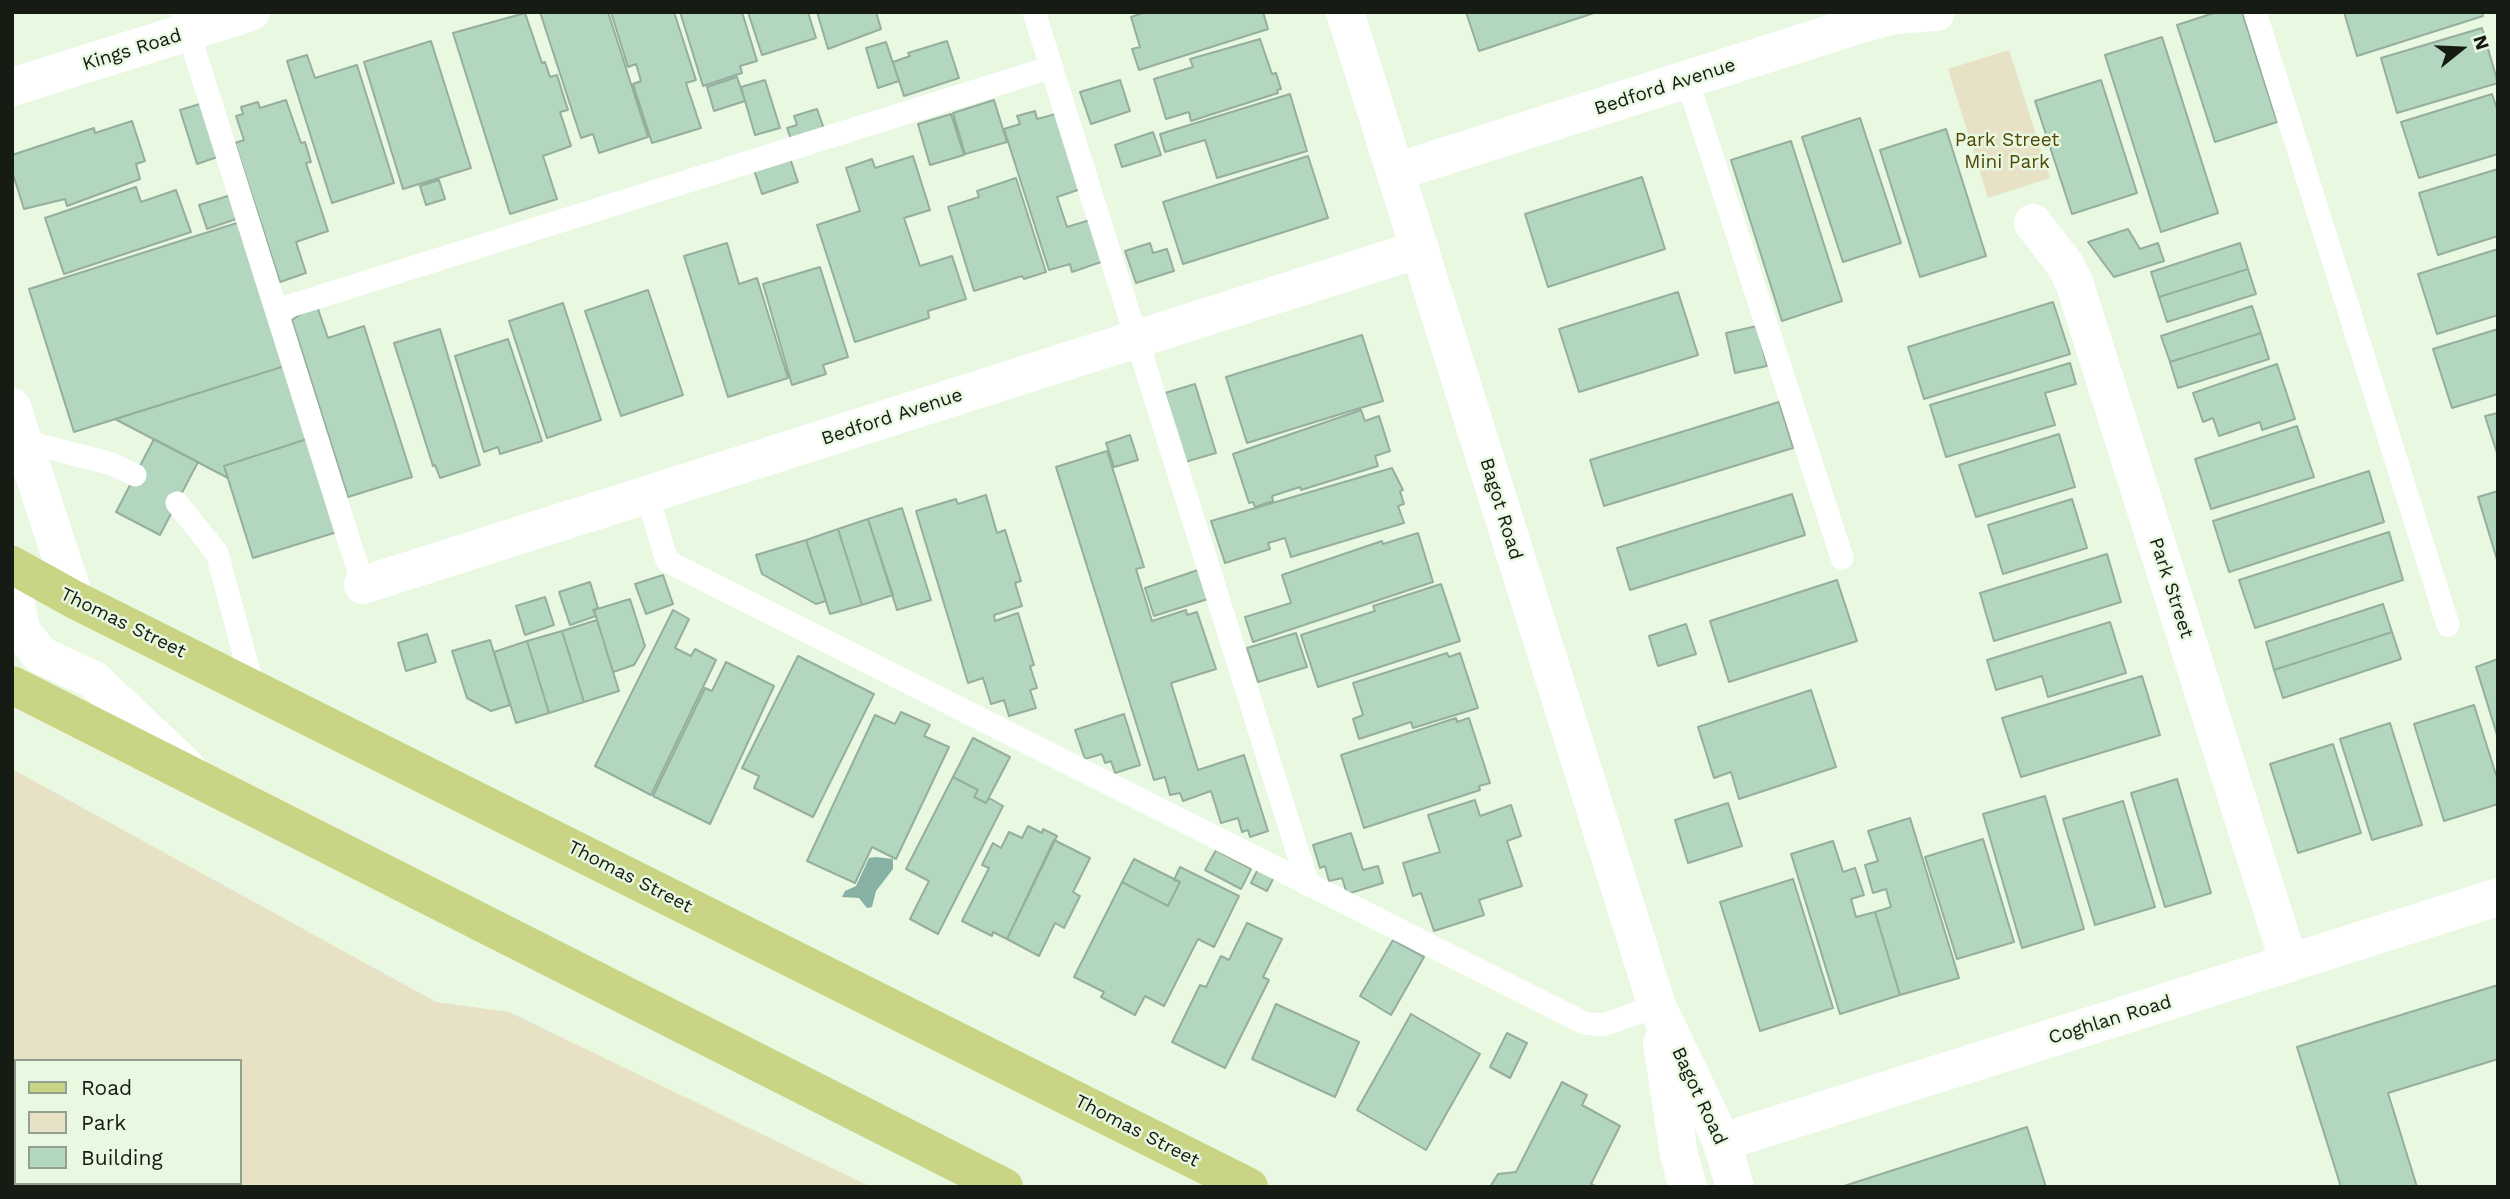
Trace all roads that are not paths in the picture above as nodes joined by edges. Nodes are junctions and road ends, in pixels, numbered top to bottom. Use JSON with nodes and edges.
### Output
{"nodes":[{"id":1,"x":251,"y":12,"type":"edge"},
{"id":2,"x":1034,"y":12,"type":"edge"},
{"id":3,"x":1345,"y":12,"type":"edge"},
{"id":4,"x":1936,"y":12,"type":"edge"},
{"id":5,"x":2255,"y":12,"type":"edge"},
{"id":6,"x":185,"y":22,"type":"edge"},
{"id":7,"x":1052,"y":67,"type":"junction"},
{"id":8,"x":1687,"y":79,"type":"junction"},
{"id":9,"x":12,"y":87,"type":"edge"},
{"id":10,"x":1395,"y":172,"type":"junction"},
{"id":11,"x":2033,"y":223,"type":"dead end"},
{"id":12,"x":1420,"y":249,"type":"junction"},
{"id":13,"x":276,"y":310,"type":"junction"},
{"id":14,"x":1137,"y":339,"type":"junction"},
{"id":15,"x":18,"y":424,"type":"edge"},
{"id":16,"x":135,"y":475,"type":"dead end"},
{"id":17,"x":647,"y":494,"type":"junction"},
{"id":18,"x":177,"y":503,"type":"dead end"},
{"id":19,"x":1842,"y":558,"type":"dead end"},
{"id":20,"x":12,"y":565,"type":"edge"},
{"id":21,"x":12,"y":584,"type":"edge"},
{"id":22,"x":363,"y":584,"type":"joint"},
{"id":23,"x":75,"y":600,"type":"junction"},
{"id":24,"x":2448,"y":625,"type":"dead end"},
{"id":25,"x":12,"y":685,"type":"edge"},
{"id":26,"x":253,"y":687,"type":"junction"},
{"id":27,"x":199,"y":779,"type":"junction"},
{"id":28,"x":1308,"y":885,"type":"junction"},
{"id":29,"x":2498,"y":897,"type":"edge"},
{"id":30,"x":2289,"y":963,"type":"junction"},
{"id":31,"x":1657,"y":1006,"type":"junction"},
{"id":32,"x":1722,"y":1142,"type":"junction"},
{"id":33,"x":1004,"y":1187,"type":"edge"},
{"id":34,"x":1249,"y":1187,"type":"edge"},
{"id":35,"x":1688,"y":1187,"type":"edge"},
{"id":36,"x":1735,"y":1187,"type":"edge"}],
"edges":[{"from":1,"to":6,"type":"street","name":"Kings Road"},
{"from":2,"to":7,"type":"lane"},
{"from":3,"to":10,"type":"street","name":"Bagot Road"},
{"from":4,"to":8,"type":"street","name":"Bedford Avenue"},
{"from":5,"to":24,"type":"lane"},
{"from":6,"to":9,"type":"street","name":"Kings Road"},
{"from":6,"to":13,"type":"lane"},
{"from":7,"to":13,"type":"lane"},
{"from":7,"to":14,"type":"lane"},
{"from":8,"to":10,"type":"street","name":"Bedford Avenue"},
{"from":8,"to":19,"type":"lane"},
{"from":10,"to":12,"type":"street","name":"Bagot Road"},
{"from":11,"to":30,"type":"street","name":"Park Street"},
{"from":12,"to":14,"type":"street","name":"Bedford Avenue"},
{"from":12,"to":31,"type":"street","name":"Bagot Road"},
{"from":13,"to":22,"type":"lane"},
{"from":14,"to":17,"type":"street","name":"Bedford Avenue"},
{"from":14,"to":28,"type":"lane"},
{"from":15,"to":16,"type":"lane"},
{"from":15,"to":23,"type":"street"},
{"from":17,"to":22,"type":"street","name":"Bedford Avenue"},
{"from":17,"to":28,"type":"lane"},
{"from":18,"to":26,"type":"lane"},
{"from":20,"to":23,"type":"main road","name":"Thomas Street"},
{"from":21,"to":27,"type":"street"},
{"from":23,"to":26,"type":"main road","name":"Thomas Street"},
{"from":25,"to":27,"type":"main road"},
{"from":26,"to":34,"type":"main road","name":"Thomas Street"},
{"from":27,"to":33,"type":"main road"},
{"from":28,"to":31,"type":"lane"},
{"from":29,"to":30,"type":"street","name":"Coghlan Road"},
{"from":30,"to":32,"type":"street","name":"Coghlan Road"},
{"from":31,"to":32,"type":"street","name":"Bagot Road"},
{"from":31,"to":35,"type":"street","name":"Bagot Road"},
{"from":32,"to":36,"type":"street","name":"Bagot Road"}]}
